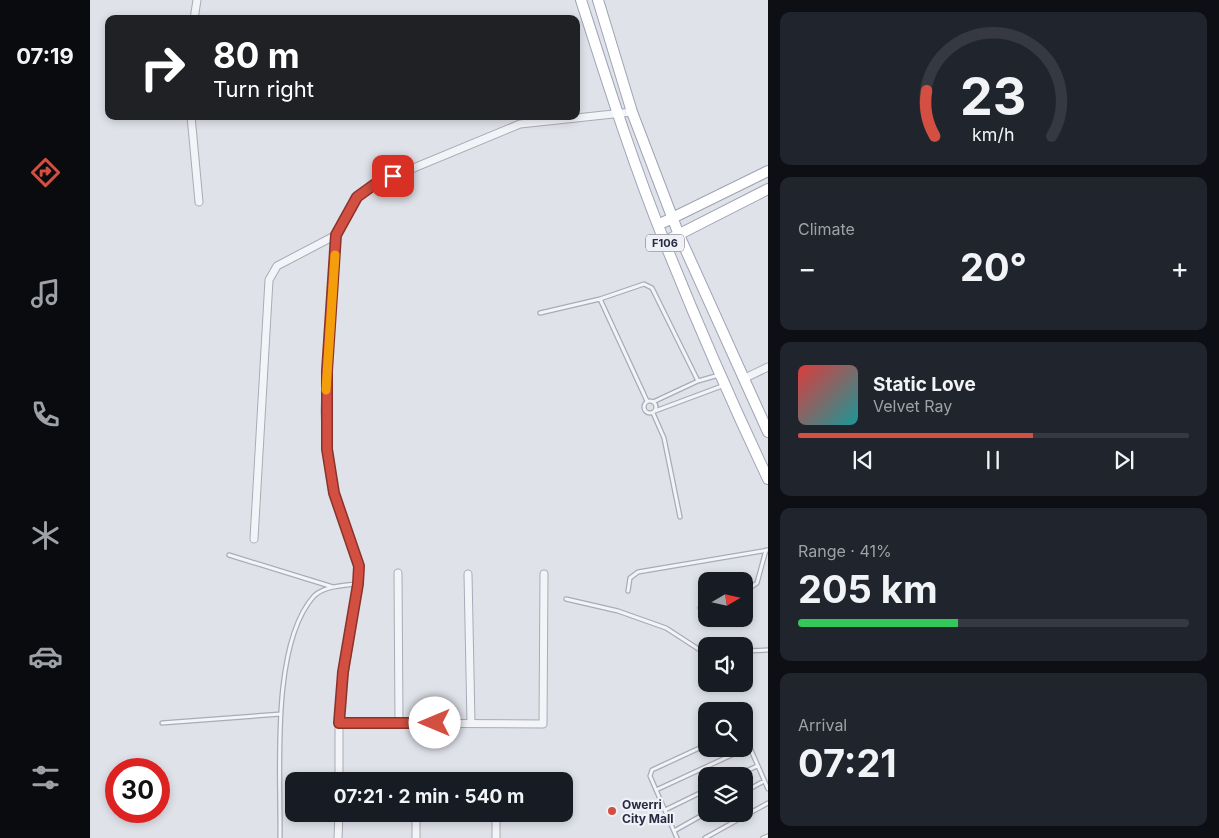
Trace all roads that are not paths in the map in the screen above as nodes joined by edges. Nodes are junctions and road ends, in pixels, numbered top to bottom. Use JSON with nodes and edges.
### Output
{"nodes":[{"id":1,"x":196,"y":0,"type":"edge"},
{"id":2,"x":580,"y":0,"type":"edge"},
{"id":3,"x":598,"y":0,"type":"edge"},
{"id":4,"x":194,"y":15,"type":"edge"},
{"id":5,"x":632,"y":112,"type":"junction"},
{"id":6,"x":618,"y":114,"type":"junction"},
{"id":7,"x":580,"y":117,"type":"edge"},
{"id":8,"x":191,"y":120,"type":"edge"},
{"id":9,"x":546,"y":120,"type":"edge"},
{"id":10,"x":768,"y":171,"type":"edge"},
{"id":11,"x":768,"y":188,"type":"edge"},
{"id":12,"x":200,"y":202,"type":"dead end"},
{"id":13,"x":673,"y":218,"type":"junction"},
{"id":14,"x":658,"y":225,"type":"junction"},
{"id":15,"x":336,"y":235,"type":"junction"},
{"id":16,"x":680,"y":235,"type":"junction"},
{"id":17,"x":664,"y":242,"type":"junction"},
{"id":18,"x":600,"y":299,"type":"junction"},
{"id":19,"x":540,"y":312,"type":"dead end"},
{"id":20,"x":768,"y":366,"type":"edge"},
{"id":21,"x":743,"y":379,"type":"junction"},
{"id":22,"x":722,"y":380,"type":"junction"},
{"id":23,"x":698,"y":381,"type":"junction"},
{"id":24,"x":647,"y":401,"type":"junction"},
{"id":25,"x":653,"y":402,"type":"junction"},
{"id":26,"x":654,"y":412,"type":"junction"},
{"id":27,"x":768,"y":432,"type":"edge"},
{"id":28,"x":768,"y":479,"type":"edge"},
{"id":29,"x":680,"y":517,"type":"dead end"},
{"id":30,"x":254,"y":539,"type":"dead end"},
{"id":31,"x":767,"y":550,"type":"edge"},
{"id":32,"x":229,"y":555,"type":"dead end"},
{"id":33,"x":398,"y":572,"type":"dead end"},
{"id":34,"x":468,"y":574,"type":"dead end"},
{"id":35,"x":544,"y":574,"type":"dead end"},
{"id":36,"x":358,"y":584,"type":"junction"},
{"id":37,"x":753,"y":586,"type":"edge"},
{"id":38,"x":333,"y":587,"type":"junction"},
{"id":39,"x":628,"y":591,"type":"dead end"},
{"id":40,"x":566,"y":600,"type":"dead end"},
{"id":41,"x":698,"y":649,"type":"edge"},
{"id":42,"x":768,"y":650,"type":"edge"},
{"id":43,"x":753,"y":651,"type":"edge"},
{"id":44,"x":281,"y":714,"type":"junction"},
{"id":45,"x":162,"y":722,"type":"dead end"},
{"id":46,"x":339,"y":723,"type":"junction"},
{"id":47,"x":399,"y":723,"type":"junction"},
{"id":48,"x":471,"y":723,"type":"junction"},
{"id":49,"x":698,"y":749,"type":"edge"},
{"id":50,"x":753,"y":756,"type":"edge"},
{"id":51,"x":727,"y":757,"type":"edge"},
{"id":52,"x":757,"y":766,"type":"junction"},
{"id":53,"x":753,"y":768,"type":"edge"},
{"id":54,"x":339,"y":772,"type":"edge"},
{"id":55,"x":766,"y":783,"type":"edge"},
{"id":56,"x":753,"y":788,"type":"edge"},
{"id":57,"x":768,"y":789,"type":"edge"},
{"id":58,"x":656,"y":790,"type":"junction"},
{"id":59,"x":698,"y":794,"type":"edge"},
{"id":60,"x":768,"y":803,"type":"edge"},
{"id":61,"x":665,"y":810,"type":"junction"},
{"id":62,"x":698,"y":818,"type":"edge"},
{"id":63,"x":338,"y":822,"type":"edge"},
{"id":64,"x":416,"y":822,"type":"edge"},
{"id":65,"x":496,"y":822,"type":"edge"},
{"id":66,"x":674,"y":831,"type":"junction"},
{"id":67,"x":768,"y":836,"type":"edge"},
{"id":68,"x":280,"y":838,"type":"edge"},
{"id":69,"x":338,"y":838,"type":"edge"},
{"id":70,"x":416,"y":838,"type":"edge"},
{"id":71,"x":496,"y":838,"type":"edge"},
{"id":72,"x":677,"y":838,"type":"edge"},
{"id":73,"x":705,"y":838,"type":"edge"},
{"id":74,"x":763,"y":838,"type":"edge"}],
"edges":[{"from":1,"to":4,"type":"street"},
{"from":2,"to":6,"type":"main road","number":"F106"},
{"from":3,"to":5,"type":"main road","number":"F106"},
{"from":5,"to":6,"type":"street"},
{"from":5,"to":13,"type":"main road","number":"F106"},
{"from":6,"to":7,"type":"street"},
{"from":6,"to":14,"type":"main road","number":"F106"},
{"from":8,"to":12,"type":"street"},
{"from":9,"to":15,"type":"street"},
{"from":10,"to":13,"type":"main road"},
{"from":11,"to":16,"type":"main road"},
{"from":13,"to":14,"type":"main road"},
{"from":13,"to":16,"type":"main road","number":"F106"},
{"from":14,"to":17,"type":"main road","number":"F106"},
{"from":15,"to":30,"type":"street"},
{"from":15,"to":36,"type":"street"},
{"from":16,"to":17,"type":"main road"},
{"from":16,"to":21,"type":"main road","number":"F106"},
{"from":17,"to":22,"type":"main road","number":"F106"},
{"from":18,"to":19,"type":"lane"},
{"from":18,"to":23,"type":"lane"},
{"from":18,"to":24,"type":"lane"},
{"from":20,"to":21,"type":"street"},
{"from":21,"to":27,"type":"main road","number":"F106"},
{"from":22,"to":23,"type":"lane"},
{"from":22,"to":26,"type":"lane"},
{"from":22,"to":28,"type":"main road","number":"F106"},
{"from":23,"to":25,"type":"lane"},
{"from":24,"to":25,"type":"lane"},
{"from":24,"to":26,"type":"lane"},
{"from":25,"to":26,"type":"lane"},
{"from":26,"to":29,"type":"lane"},
{"from":31,"to":37,"type":"lane"},
{"from":31,"to":39,"type":"lane"},
{"from":32,"to":38,"type":"lane"},
{"from":33,"to":47,"type":"street"},
{"from":34,"to":48,"type":"street"},
{"from":35,"to":48,"type":"street"},
{"from":36,"to":38,"type":"lane"},
{"from":36,"to":46,"type":"street"},
{"from":38,"to":44,"type":"lane"},
{"from":40,"to":41,"type":"lane"},
{"from":42,"to":43,"type":"lane"},
{"from":44,"to":45,"type":"lane"},
{"from":44,"to":68,"type":"lane"},
{"from":46,"to":47,"type":"street"},
{"from":46,"to":54,"type":"street"},
{"from":47,"to":48,"type":"street"},
{"from":49,"to":58,"type":"lane"},
{"from":50,"to":52,"type":"lane"},
{"from":51,"to":58,"type":"lane"},
{"from":52,"to":53,"type":"lane"},
{"from":52,"to":55,"type":"lane"},
{"from":55,"to":56,"type":"lane"},
{"from":55,"to":57,"type":"lane"},
{"from":58,"to":61,"type":"lane"},
{"from":59,"to":61,"type":"lane"},
{"from":60,"to":73,"type":"lane"},
{"from":61,"to":66,"type":"lane"},
{"from":62,"to":66,"type":"lane"},
{"from":63,"to":69,"type":"street"},
{"from":64,"to":70,"type":"street"},
{"from":65,"to":71,"type":"street"},
{"from":66,"to":72,"type":"lane"},
{"from":67,"to":74,"type":"lane"}]}
